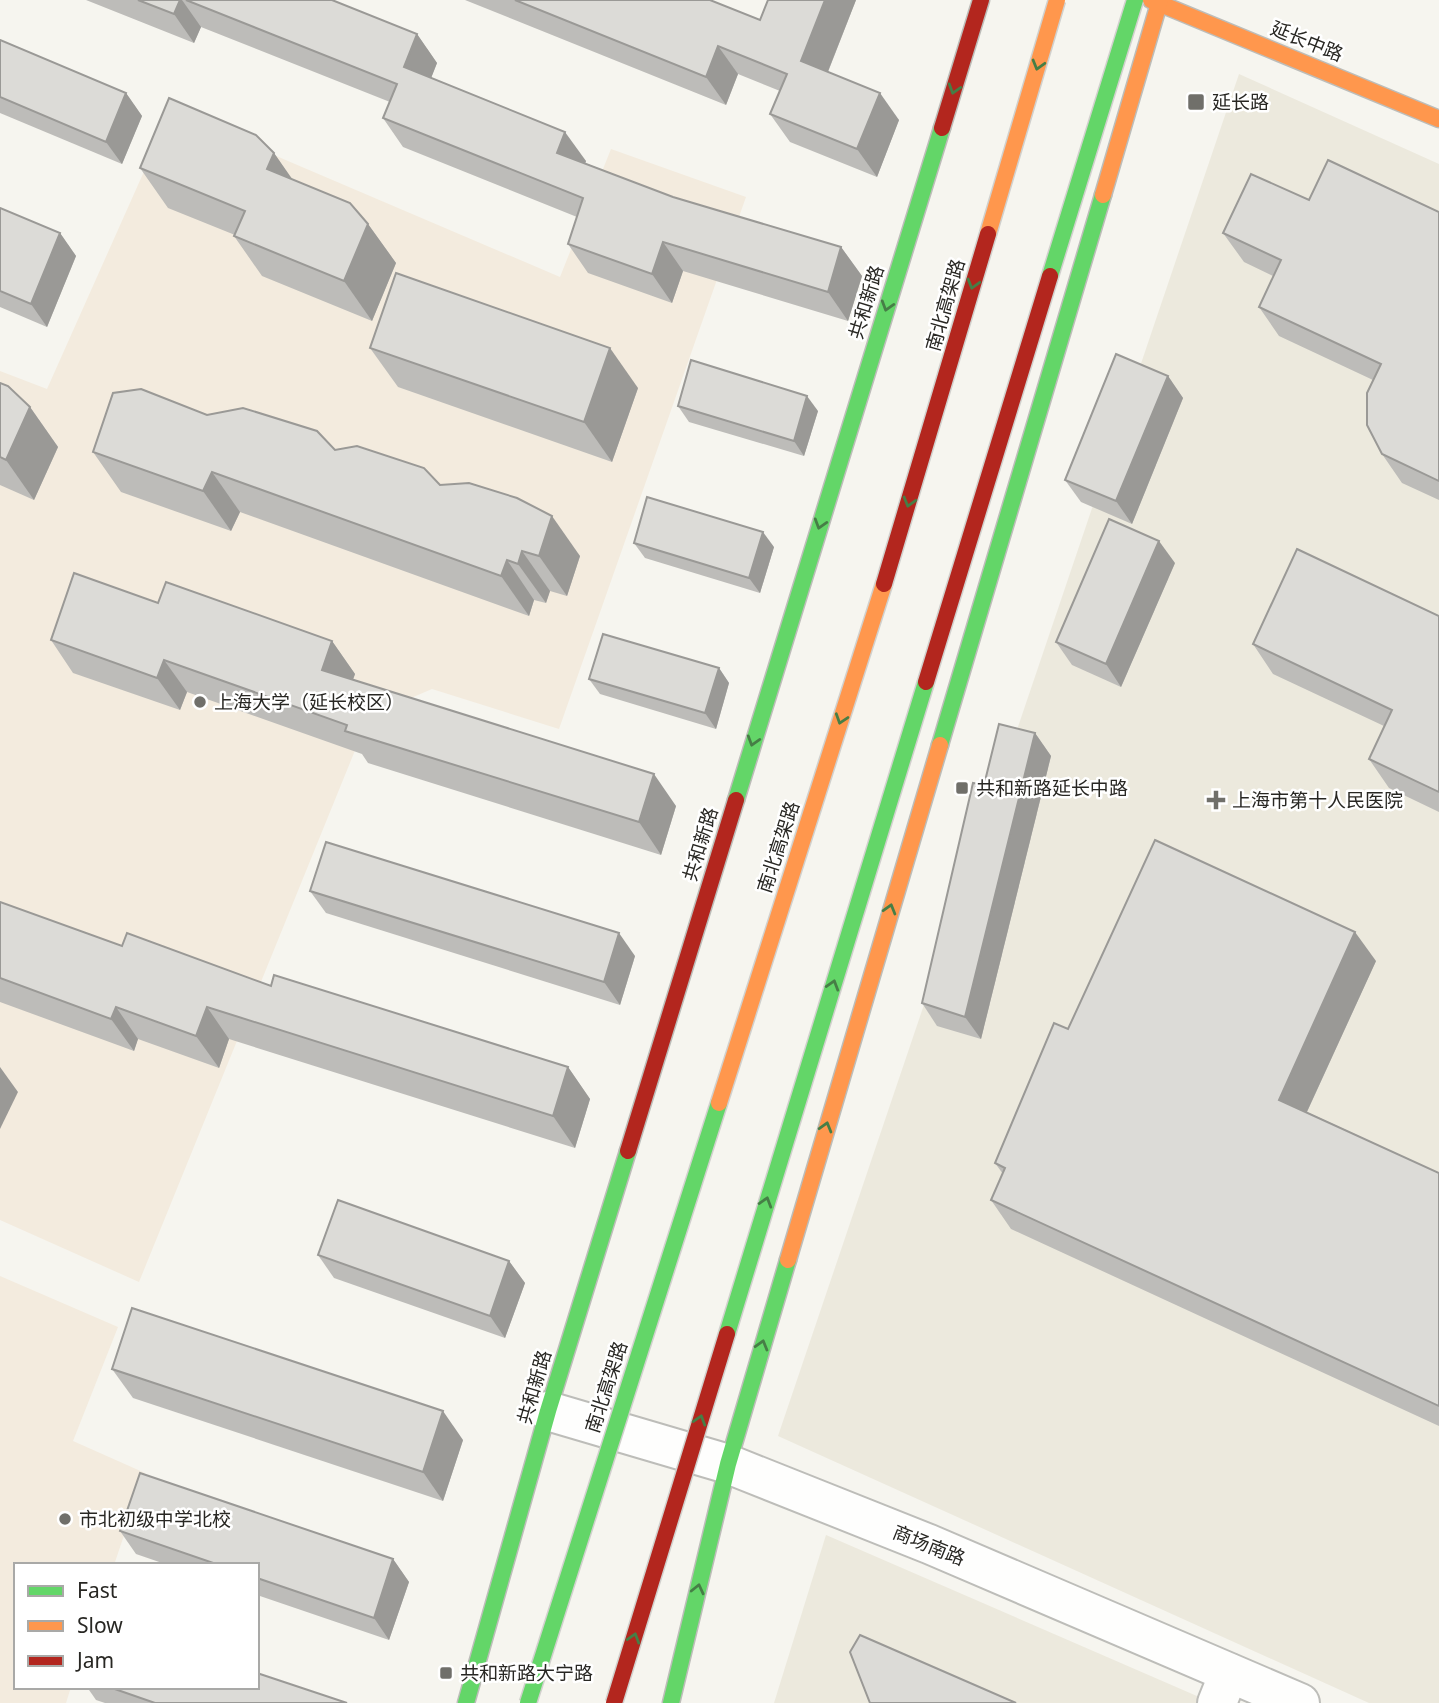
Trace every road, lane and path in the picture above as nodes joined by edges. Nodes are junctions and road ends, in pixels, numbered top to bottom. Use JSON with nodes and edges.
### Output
{"nodes":[{"id":1,"x":981,"y":0,"type":"edge"},
{"id":2,"x":1057,"y":0,"type":"edge"},
{"id":3,"x":1135,"y":0,"type":"edge"},
{"id":4,"x":1157,"y":2,"type":"edge"},
{"id":5,"x":1439,"y":119,"type":"edge"},
{"id":6,"x":548,"y":1411,"type":"junction"},
{"id":7,"x":728,"y":1464,"type":"junction"},
{"id":8,"x":1223,"y":1688,"type":"edge"},
{"id":9,"x":466,"y":1703,"type":"edge"},
{"id":10,"x":528,"y":1703,"type":"edge"},
{"id":11,"x":614,"y":1703,"type":"edge"},
{"id":12,"x":671,"y":1703,"type":"edge"},
{"id":13,"x":1300,"y":1703,"type":"edge"}],
"edges":[{"from":1,"to":6,"type":"main road","name":"共和新路","one_way":true},
{"from":2,"to":10,"type":"main road","name":"南北高架路","one_way":true,"bridge":true},
{"from":11,"to":3,"type":"main road","one_way":true,"bridge":true},
{"from":4,"to":5,"type":"main road","name":"延长中路"},
{"from":7,"to":4,"type":"main road","one_way":true},
{"from":6,"to":7,"type":"street","name":"商场南路"},
{"from":6,"to":9,"type":"main road","name":"共和新路"},
{"from":7,"to":8,"type":"street","name":"商场南路"},
{"from":12,"to":7,"type":"main road","one_way":true},
{"from":8,"to":13,"type":"street","name":"商场南路"}]}
